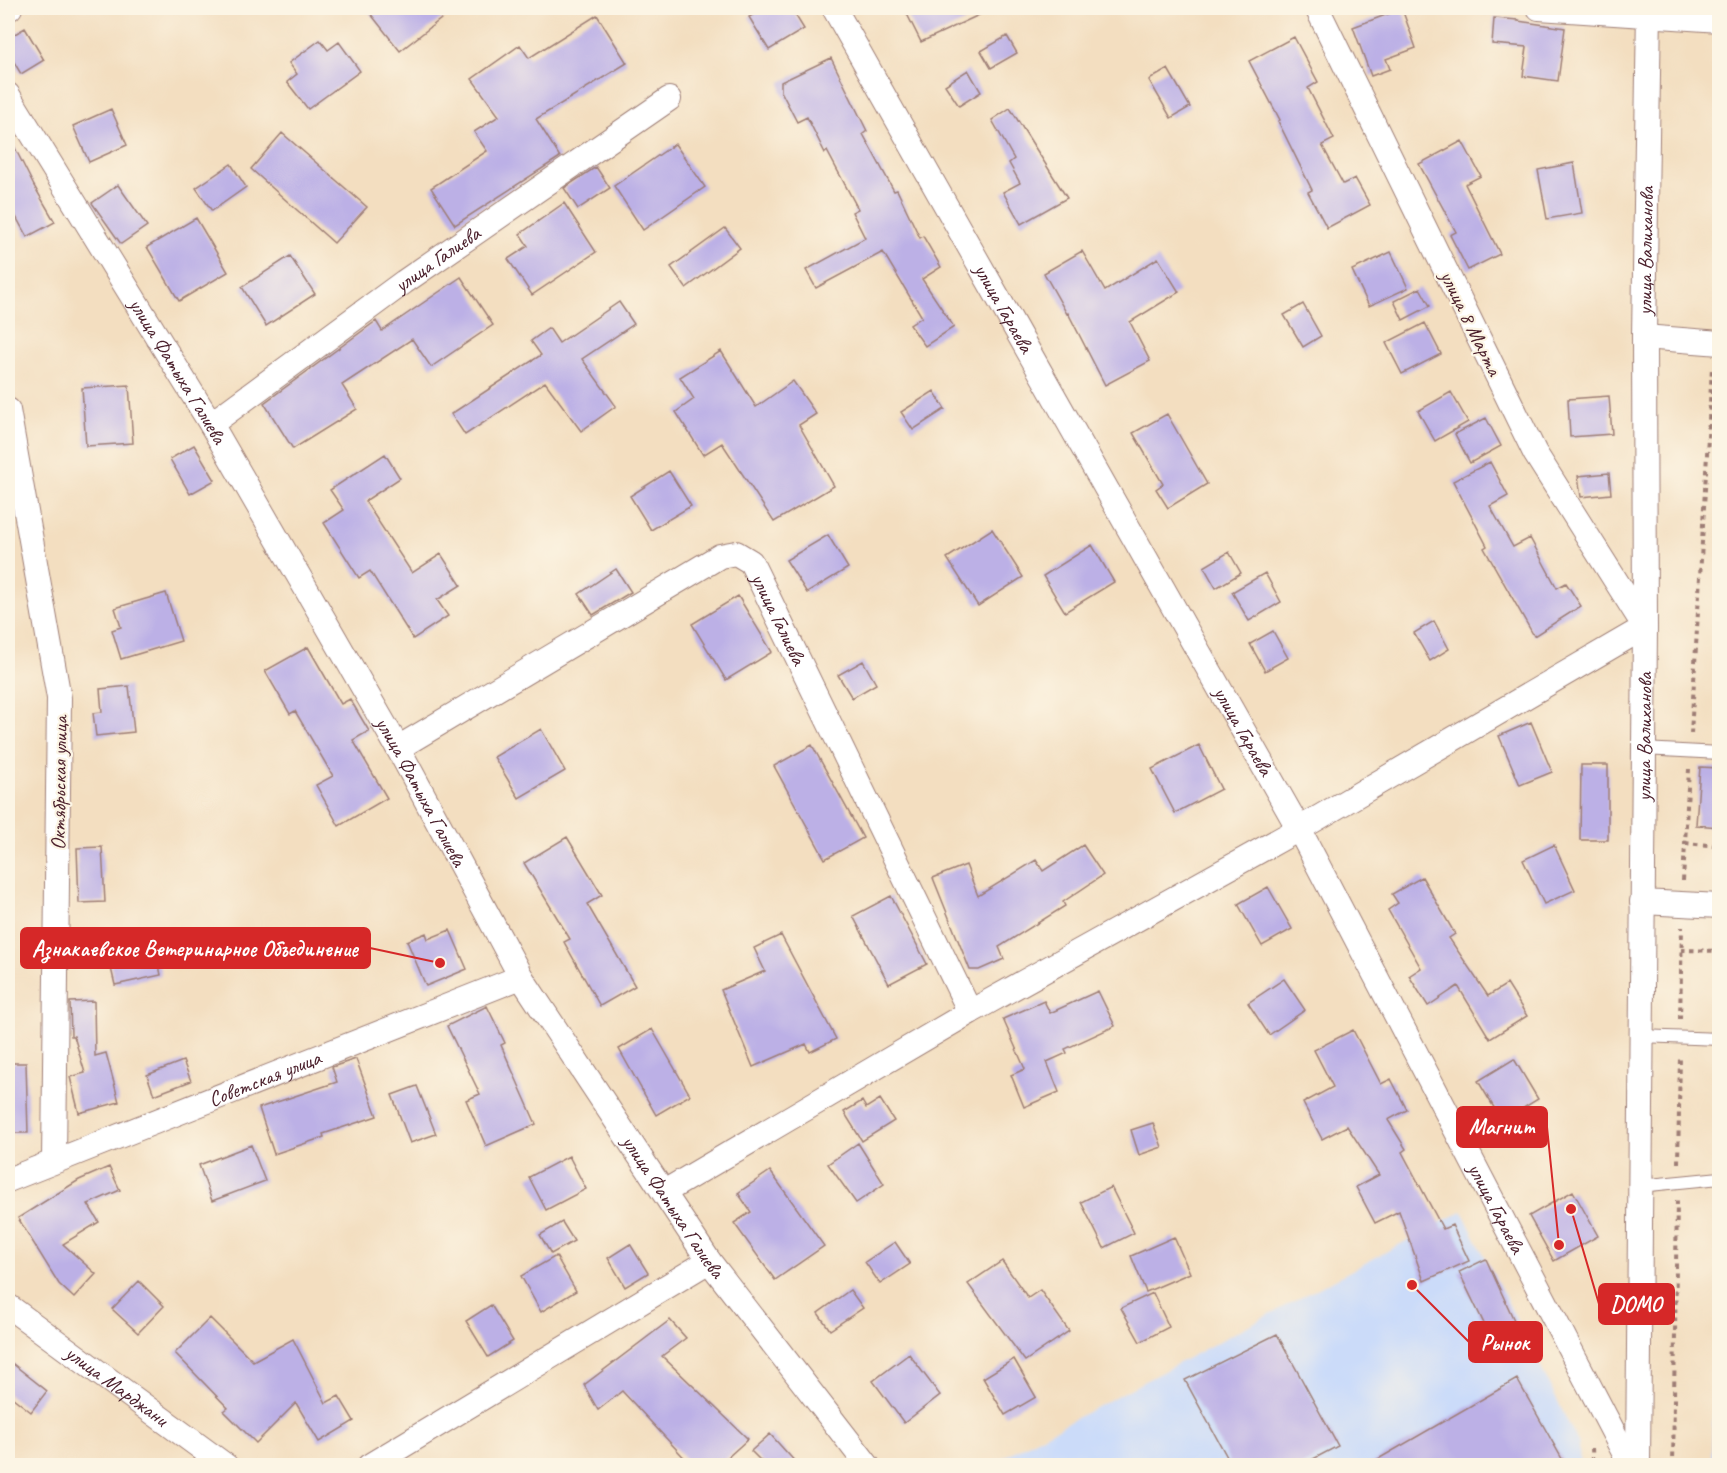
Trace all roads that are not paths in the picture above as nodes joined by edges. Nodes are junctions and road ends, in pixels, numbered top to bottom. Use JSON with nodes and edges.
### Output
{"nodes":[{"id":1,"x":834,"y":8,"type":"edge"},
{"id":2,"x":1317,"y":8,"type":"edge"},
{"id":3,"x":1539,"y":8,"type":"edge"},
{"id":4,"x":1649,"y":12,"type":"edge"},
{"id":5,"x":1719,"y":20,"type":"edge"},
{"id":6,"x":8,"y":95,"type":"edge"},
{"id":7,"x":669,"y":99,"type":"dead end"},
{"id":8,"x":1644,"y":337,"type":"junction"},
{"id":9,"x":1719,"y":343,"type":"edge"},
{"id":10,"x":8,"y":410,"type":"edge"},
{"id":11,"x":212,"y":424,"type":"junction"},
{"id":12,"x":1645,"y":627,"type":"junction"},
{"id":13,"x":398,"y":748,"type":"junction"},
{"id":14,"x":1643,"y":749,"type":"junction"},
{"id":15,"x":1719,"y":753,"type":"edge"},
{"id":16,"x":1299,"y":829,"type":"junction"},
{"id":17,"x":1642,"y":902,"type":"junction"},
{"id":18,"x":1719,"y":906,"type":"edge"},
{"id":19,"x":521,"y":977,"type":"junction"},
{"id":20,"x":970,"y":1012,"type":"junction"},
{"id":21,"x":1640,"y":1036,"type":"junction"},
{"id":22,"x":1719,"y":1039,"type":"edge"},
{"id":23,"x":54,"y":1161,"type":"junction"},
{"id":24,"x":1719,"y":1178,"type":"edge"},
{"id":25,"x":8,"y":1180,"type":"edge"},
{"id":26,"x":1639,"y":1186,"type":"junction"},
{"id":27,"x":664,"y":1192,"type":"junction"},
{"id":28,"x":710,"y":1261,"type":"junction"},
{"id":29,"x":8,"y":1306,"type":"edge"},
{"id":30,"x":226,"y":1466,"type":"edge"},
{"id":31,"x":369,"y":1466,"type":"edge"},
{"id":32,"x":868,"y":1466,"type":"edge"},
{"id":33,"x":1631,"y":1466,"type":"edge"},
{"id":34,"x":1638,"y":1466,"type":"edge"}],
"edges":[{"from":1,"to":16,"type":"street","name":"улица Гараева"},
{"from":2,"to":12,"type":"street","name":"улица 8 Марта"},
{"from":3,"to":4,"type":"street"},
{"from":4,"to":5,"type":"street"},
{"from":4,"to":8,"type":"street","name":"улица Валиханова"},
{"from":6,"to":11,"type":"street","name":"улица Фатыха Галиева"},
{"from":7,"to":11,"type":"street","name":"улица Галиева"},
{"from":8,"to":9,"type":"street"},
{"from":8,"to":12,"type":"street","name":"улица Валиханова"},
{"from":10,"to":23,"type":"street","name":"Октябрьская улица"},
{"from":11,"to":13,"type":"street","name":"улица Фатыха Галиева"},
{"from":12,"to":14,"type":"street","name":"улица Валиханова"},
{"from":12,"to":16,"type":"street"},
{"from":13,"to":19,"type":"street","name":"улица Фатыха Галиева"},
{"from":13,"to":20,"type":"street","name":"улица Галиева"},
{"from":14,"to":15,"type":"lane"},
{"from":14,"to":17,"type":"street","name":"улица Валиханова"},
{"from":16,"to":20,"type":"street"},
{"from":16,"to":33,"type":"street","name":"улица Гараева"},
{"from":17,"to":18,"type":"street"},
{"from":17,"to":21,"type":"street","name":"улица Валиханова"},
{"from":19,"to":23,"type":"street","name":"Советская улица"},
{"from":19,"to":27,"type":"street","name":"улица Фатыха Галиева"},
{"from":20,"to":27,"type":"street"},
{"from":21,"to":22,"type":"lane"},
{"from":21,"to":26,"type":"street","name":"улица Валиханова"},
{"from":23,"to":25,"type":"street","name":"Советская улица"},
{"from":24,"to":26,"type":"lane"},
{"from":26,"to":34,"type":"street","name":"улица Валиханова"},
{"from":27,"to":28,"type":"street","name":"улица Фатыха Галиева"},
{"from":28,"to":31,"type":"street"},
{"from":28,"to":32,"type":"street","name":"улица Фатыха Галиева"},
{"from":29,"to":30,"type":"street","name":"улица Марджани"}]}
